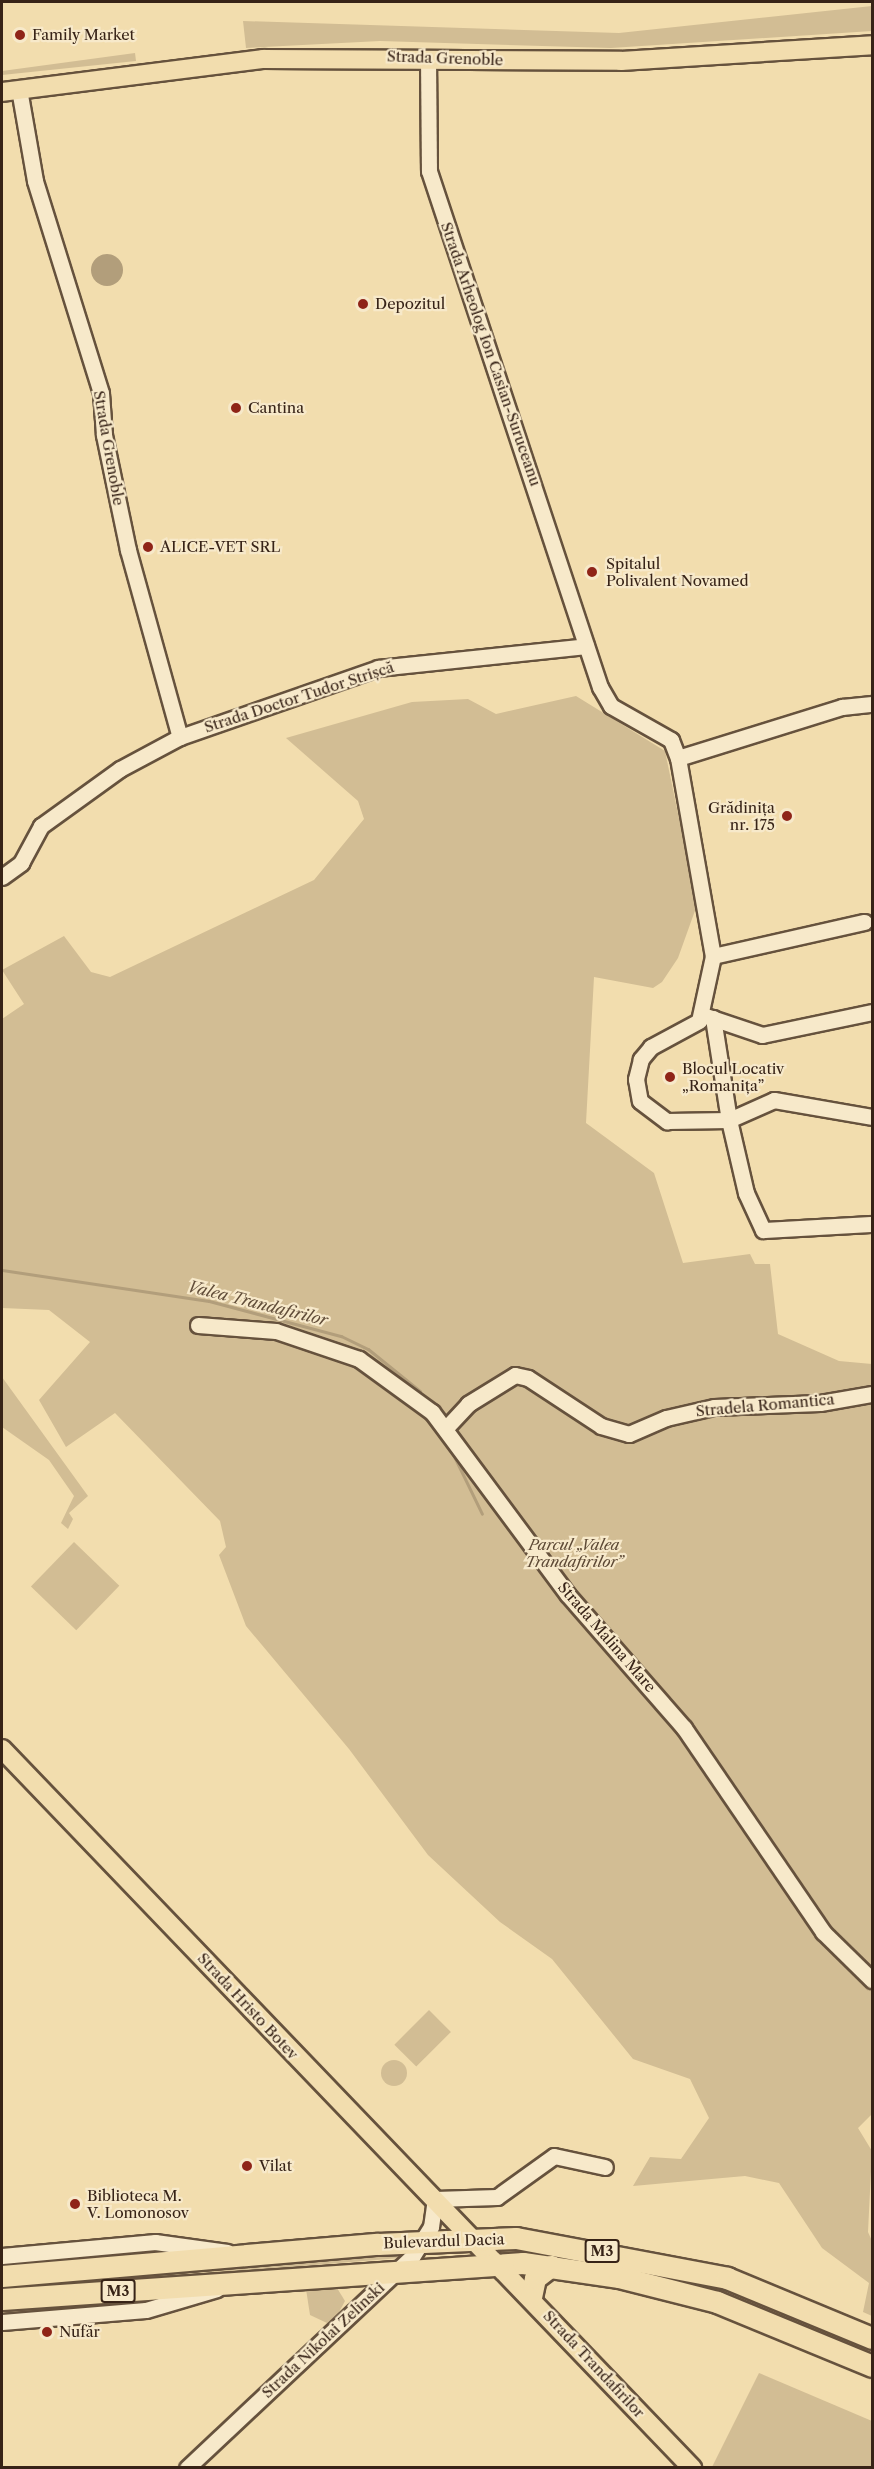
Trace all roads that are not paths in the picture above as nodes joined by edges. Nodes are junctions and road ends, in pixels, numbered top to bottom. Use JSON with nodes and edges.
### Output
{"nodes":[{"id":1,"x":873,"y":45,"type":"edge"},
{"id":2,"x":428,"y":58,"type":"junction"},
{"id":3,"x":10,"y":91,"type":"edge"},
{"id":4,"x":586,"y":646,"type":"junction"},
{"id":5,"x":873,"y":704,"type":"edge"},
{"id":6,"x":180,"y":737,"type":"junction"},
{"id":7,"x":678,"y":758,"type":"junction"},
{"id":8,"x":2,"y":876,"type":"edge"},
{"id":9,"x":864,"y":922,"type":"dead end"},
{"id":10,"x":713,"y":956,"type":"junction"},
{"id":11,"x":873,"y":1012,"type":"edge"},
{"id":12,"x":708,"y":1016,"type":"junction"},
{"id":13,"x":873,"y":1117,"type":"edge"},
{"id":14,"x":729,"y":1120,"type":"junction"},
{"id":15,"x":873,"y":1224,"type":"edge"},
{"id":16,"x":198,"y":1324,"type":"dead end"},
{"id":17,"x":873,"y":1394,"type":"edge"},
{"id":18,"x":446,"y":1428,"type":"junction"},
{"id":19,"x":2,"y":1749,"type":"edge"},
{"id":20,"x":873,"y":1980,"type":"edge"},
{"id":21,"x":605,"y":2167,"type":"dead end"},
{"id":22,"x":435,"y":2199,"type":"junction"},
{"id":23,"x":475,"y":2238,"type":"junction"},
{"id":24,"x":424,"y":2241,"type":"junction"},
{"id":25,"x":245,"y":2255,"type":"junction"},
{"id":26,"x":2,"y":2256,"type":"edge"},
{"id":27,"x":497,"y":2261,"type":"junction"},
{"id":28,"x":551,"y":2266,"type":"junction"},
{"id":29,"x":400,"y":2269,"type":"junction"},
{"id":30,"x":2,"y":2276,"type":"edge"},
{"id":31,"x":234,"y":2282,"type":"junction"},
{"id":32,"x":531,"y":2297,"type":"junction"},
{"id":33,"x":2,"y":2299,"type":"edge"},
{"id":34,"x":2,"y":2322,"type":"edge"},
{"id":35,"x":873,"y":2338,"type":"edge"},
{"id":36,"x":873,"y":2366,"type":"edge"},
{"id":37,"x":187,"y":2468,"type":"edge"},
{"id":38,"x":692,"y":2468,"type":"edge"}],
"edges":[{"from":1,"to":2,"type":"main road","name":"Strada Grenoble"},
{"from":2,"to":3,"type":"main road","name":"Strada Grenoble"},
{"from":2,"to":4,"type":"street","name":"Strada Arheolog Ion Casian-Suruceanu"},
{"from":3,"to":6,"type":"street","name":"Strada Grenoble"},
{"from":4,"to":6,"type":"street","name":"Strada Doctor Tudor Strișcă"},
{"from":4,"to":7,"type":"street"},
{"from":5,"to":7,"type":"street"},
{"from":6,"to":8,"type":"street","name":"Strada Doctor Tudor Strișcă"},
{"from":7,"to":10,"type":"street"},
{"from":9,"to":10,"type":"street"},
{"from":10,"to":12,"type":"street"},
{"from":11,"to":12,"type":"street"},
{"from":12,"to":14,"type":"street"},
{"from":12,"to":14,"type":"street"},
{"from":13,"to":14,"type":"street"},
{"from":14,"to":15,"type":"street"},
{"from":16,"to":18,"type":"street","name":"Strada Malina Mare"},
{"from":17,"to":18,"type":"street","name":"Stradela Romantica"},
{"from":18,"to":20,"type":"street","name":"Strada Malina Mare"},
{"from":19,"to":22,"type":"main road","name":"Strada Hristo Botev"},
{"from":21,"to":22,"type":"street"},
{"from":22,"to":23,"type":"main road","name":"Strada Hristo Botev"},
{"from":22,"to":24,"type":"street","name":"Strada Nikolai Zelinski"},
{"from":23,"to":24,"type":"highway","name":"Bulevardul Dacia","number":"M3"},
{"from":23,"to":27,"type":"main road","name":"Strada Hristo Botev"},
{"from":23,"to":35,"type":"highway","name":"Bulevardul Dacia","number":"M3"},
{"from":24,"to":25,"type":"highway","name":"Bulevardul Dacia","number":"M3"},
{"from":24,"to":29,"type":"street","name":"Strada Nikolai Zelinski"},
{"from":25,"to":26,"type":"street"},
{"from":25,"to":30,"type":"highway","name":"Bulevardul Dacia","number":"M3"},
{"from":27,"to":28,"type":"highway","name":"Bulevardul Dacia","number":"M3"},
{"from":27,"to":29,"type":"highway","name":"Bulevardul Dacia","number":"M3"},
{"from":27,"to":32,"type":"main road","name":"Strada Trandafirilor"},
{"from":28,"to":32,"type":"highway"},
{"from":28,"to":36,"type":"highway","name":"Bulevardul Dacia","number":"M3"},
{"from":29,"to":31,"type":"highway","name":"Bulevardul Dacia","number":"M3"},
{"from":29,"to":37,"type":"street","name":"Strada Nikolai Zelinski"},
{"from":31,"to":33,"type":"highway","name":"Bulevardul Dacia","number":"M3"},
{"from":31,"to":34,"type":"street","name":"Bulevardul Dacia"},
{"from":32,"to":38,"type":"main road","name":"Strada Trandafirilor"}]}
